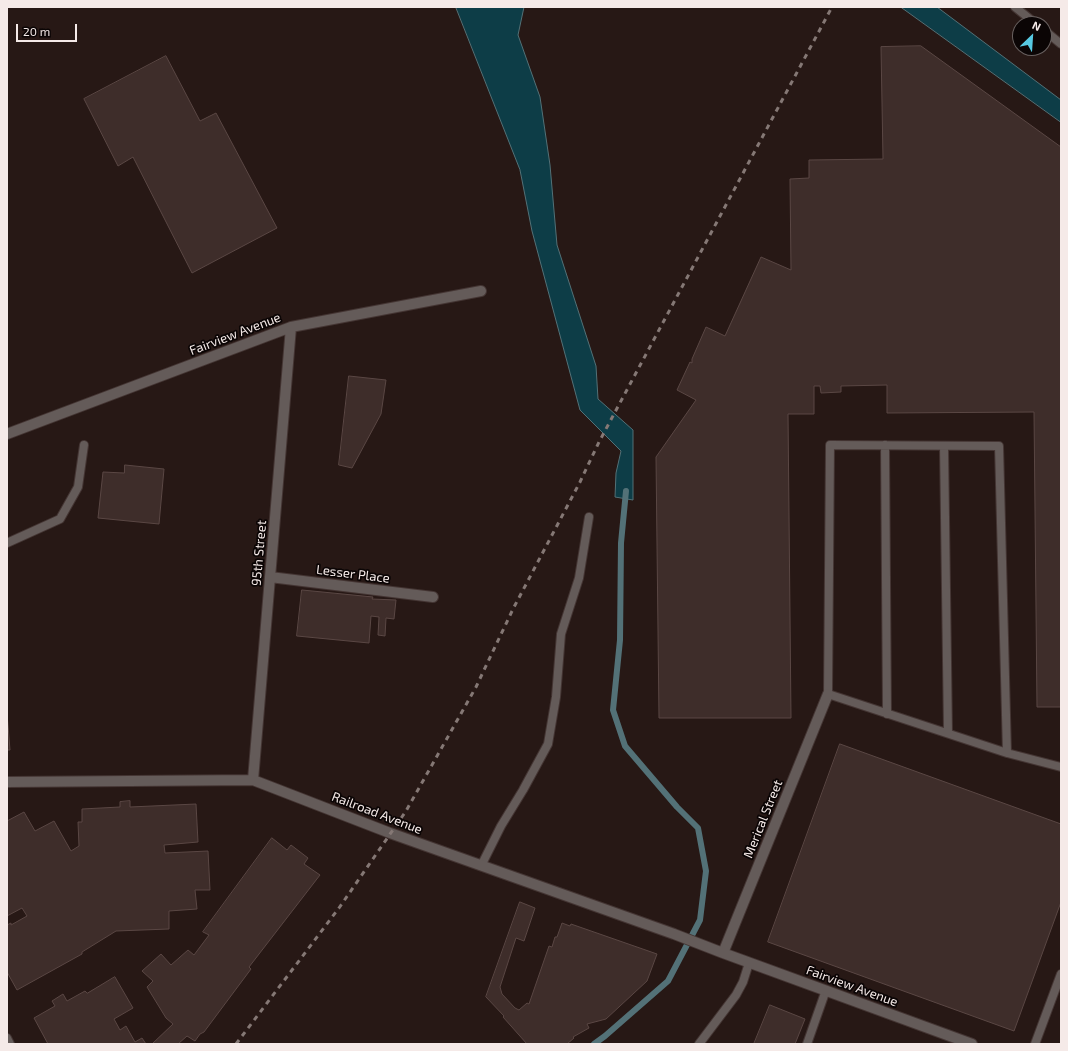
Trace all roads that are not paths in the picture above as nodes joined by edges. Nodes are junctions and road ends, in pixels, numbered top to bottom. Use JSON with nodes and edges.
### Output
{"nodes":[{"id":1,"x":1015,"y":7,"type":"edge"},
{"id":2,"x":1026,"y":16,"type":"edge"},
{"id":3,"x":1052,"y":37,"type":"edge"},
{"id":4,"x":1061,"y":44,"type":"edge"},
{"id":5,"x":481,"y":291,"type":"dead end"},
{"id":6,"x":291,"y":327,"type":"junction"},
{"id":7,"x":7,"y":434,"type":"edge"},
{"id":8,"x":84,"y":445,"type":"dead end"},
{"id":9,"x":885,"y":445,"type":"junction"},
{"id":10,"x":944,"y":446,"type":"junction"},
{"id":11,"x":589,"y":517,"type":"dead end"},
{"id":12,"x":7,"y":543,"type":"edge"},
{"id":13,"x":270,"y":577,"type":"junction"},
{"id":14,"x":433,"y":597,"type":"dead end"},
{"id":15,"x":828,"y":694,"type":"junction"},
{"id":16,"x":887,"y":714,"type":"junction"},
{"id":17,"x":948,"y":734,"type":"junction"},
{"id":18,"x":1007,"y":753,"type":"junction"},
{"id":19,"x":1061,"y":767,"type":"edge"},
{"id":20,"x":253,"y":780,"type":"junction"},
{"id":21,"x":7,"y":782,"type":"edge"},
{"id":22,"x":481,"y":866,"type":"junction"},
{"id":23,"x":723,"y":953,"type":"junction"},
{"id":24,"x":749,"y":963,"type":"junction"},
{"id":25,"x":1061,"y":974,"type":"edge"},
{"id":26,"x":826,"y":990,"type":"junction"},
{"id":27,"x":7,"y":1038,"type":"edge"},
{"id":28,"x":10,"y":1044,"type":"edge"},
{"id":29,"x":699,"y":1044,"type":"edge"},
{"id":30,"x":806,"y":1044,"type":"edge"},
{"id":31,"x":972,"y":1044,"type":"edge"},
{"id":32,"x":1035,"y":1044,"type":"edge"}],
"edges":[{"from":1,"to":2,"type":"lane"},
{"from":3,"to":4,"type":"lane"},
{"from":5,"to":6,"type":"street","name":"Fairview Avenue"},
{"from":6,"to":7,"type":"street","name":"Fairview Avenue"},
{"from":6,"to":13,"type":"street","name":"95th Street"},
{"from":8,"to":12,"type":"lane"},
{"from":9,"to":10,"type":"lane"},
{"from":9,"to":15,"type":"lane"},
{"from":9,"to":16,"type":"lane"},
{"from":10,"to":17,"type":"lane"},
{"from":10,"to":18,"type":"lane"},
{"from":11,"to":22,"type":"lane"},
{"from":13,"to":14,"type":"street","name":"Lesser Place"},
{"from":13,"to":20,"type":"street","name":"95th Street"},
{"from":15,"to":16,"type":"lane"},
{"from":15,"to":23,"type":"street","name":"Merical Street"},
{"from":16,"to":17,"type":"lane"},
{"from":17,"to":18,"type":"lane"},
{"from":18,"to":19,"type":"lane"},
{"from":20,"to":21,"type":"street","name":"Railroad Avenue"},
{"from":20,"to":22,"type":"street","name":"Railroad Avenue"},
{"from":22,"to":23,"type":"street","name":"Railroad Avenue"},
{"from":23,"to":24,"type":"street","name":"Fairview Avenue"},
{"from":24,"to":26,"type":"street","name":"Fairview Avenue"},
{"from":24,"to":29,"type":"lane"},
{"from":25,"to":32,"type":"lane"},
{"from":26,"to":30,"type":"lane"},
{"from":26,"to":31,"type":"street","name":"Fairview Avenue"},
{"from":27,"to":28,"type":"lane"}]}
